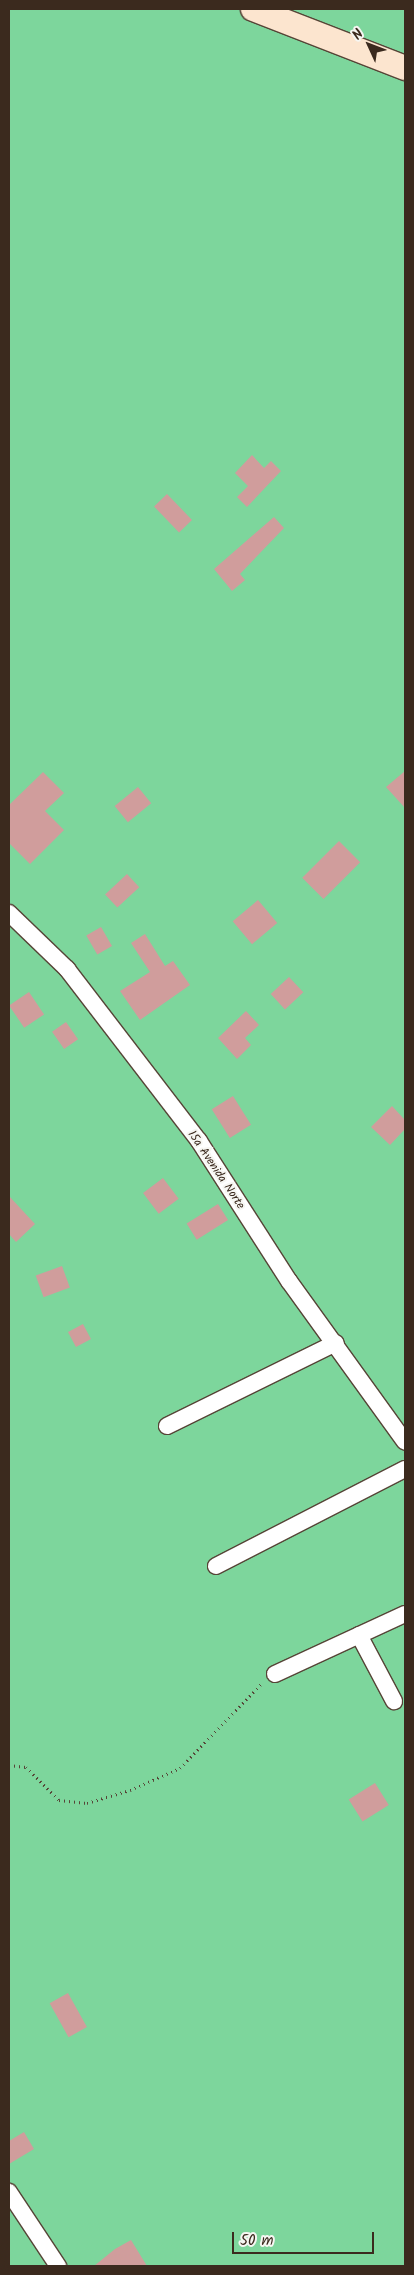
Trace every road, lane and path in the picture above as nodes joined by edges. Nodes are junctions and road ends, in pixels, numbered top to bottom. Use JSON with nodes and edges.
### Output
{"nodes":[{"id":1,"x":253,"y":9,"type":"edge"},
{"id":2,"x":405,"y":68,"type":"edge"},
{"id":3,"x":9,"y":913,"type":"edge"},
{"id":4,"x":336,"y":1343,"type":"junction"},
{"id":5,"x":167,"y":1426,"type":"dead end"},
{"id":6,"x":405,"y":1442,"type":"edge"},
{"id":7,"x":405,"y":1469,"type":"edge"},
{"id":8,"x":216,"y":1566,"type":"dead end"},
{"id":9,"x":405,"y":1614,"type":"edge"},
{"id":10,"x":359,"y":1635,"type":"junction"},
{"id":11,"x":275,"y":1674,"type":"joint"},
{"id":12,"x":394,"y":1701,"type":"dead end"},
{"id":13,"x":9,"y":1765,"type":"edge"},
{"id":14,"x":9,"y":2192,"type":"edge"},
{"id":15,"x":58,"y":2266,"type":"edge"}],
"edges":[{"from":1,"to":2,"type":"main road"},
{"from":3,"to":4,"type":"street","name":"15a Avenida Norte"},
{"from":4,"to":5,"type":"street"},
{"from":4,"to":6,"type":"street","name":"15a Avenida Norte"},
{"from":7,"to":8,"type":"street"},
{"from":9,"to":10,"type":"street"},
{"from":10,"to":11,"type":"street"},
{"from":10,"to":12,"type":"street"},
{"from":11,"to":13,"type":"path"},
{"from":14,"to":15,"type":"street"}]}
